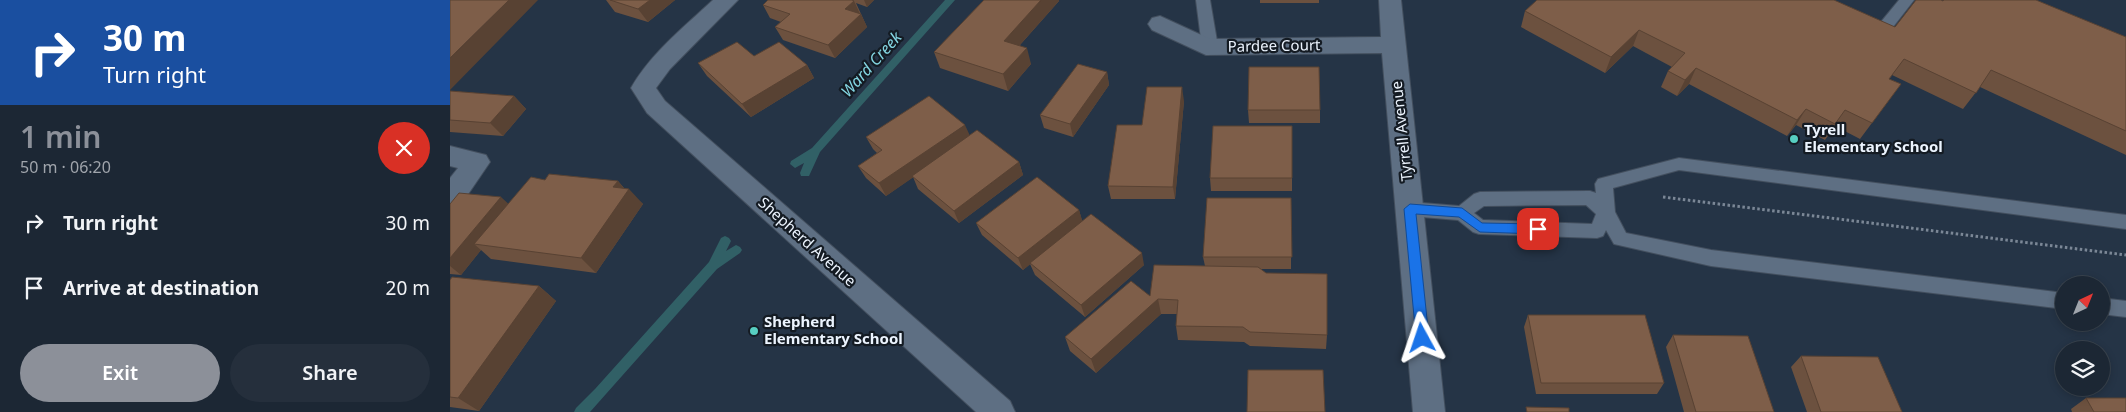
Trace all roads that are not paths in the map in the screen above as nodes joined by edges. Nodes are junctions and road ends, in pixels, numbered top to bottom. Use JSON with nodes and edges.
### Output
{"nodes":[{"id":1,"x":727,"y":0,"type":"edge"},
{"id":2,"x":1203,"y":0,"type":"edge"},
{"id":3,"x":1390,"y":0,"type":"edge"},
{"id":4,"x":1907,"y":0,"type":"edge"},
{"id":5,"x":1160,"y":24,"type":"dead end"},
{"id":6,"x":1881,"y":32,"type":"edge"},
{"id":7,"x":1393,"y":45,"type":"junction"},
{"id":8,"x":1210,"y":47,"type":"junction"},
{"id":9,"x":450,"y":156,"type":"edge"},
{"id":10,"x":450,"y":198,"type":"edge"},
{"id":11,"x":1410,"y":209,"type":"junction"},
{"id":12,"x":1606,"y":212,"type":"junction"},
{"id":13,"x":1462,"y":213,"type":"junction"},
{"id":14,"x":2126,"y":222,"type":"edge"},
{"id":15,"x":2055,"y":300,"type":"edge"},
{"id":16,"x":2110,"y":307,"type":"edge"},
{"id":17,"x":2126,"y":309,"type":"edge"},
{"id":18,"x":999,"y":412,"type":"edge"},
{"id":19,"x":1429,"y":412,"type":"edge"}],
"edges":[{"from":1,"to":18,"type":"street","name":"Shepherd Avenue"},
{"from":2,"to":8,"type":"lane"},
{"from":3,"to":7,"type":"street","name":"Tyrrell Avenue"},
{"from":4,"to":6,"type":"lane"},
{"from":5,"to":8,"type":"street","name":"Pardee Court"},
{"from":7,"to":8,"type":"street","name":"Pardee Court"},
{"from":7,"to":11,"type":"street","name":"Tyrrell Avenue"},
{"from":9,"to":10,"type":"street"},
{"from":11,"to":13,"type":"lane"},
{"from":11,"to":19,"type":"street","name":"Tyrrell Avenue"},
{"from":12,"to":13,"type":"lane"},
{"from":12,"to":13,"type":"lane"},
{"from":12,"to":14,"type":"lane"},
{"from":12,"to":15,"type":"lane"},
{"from":16,"to":17,"type":"lane"}]}
